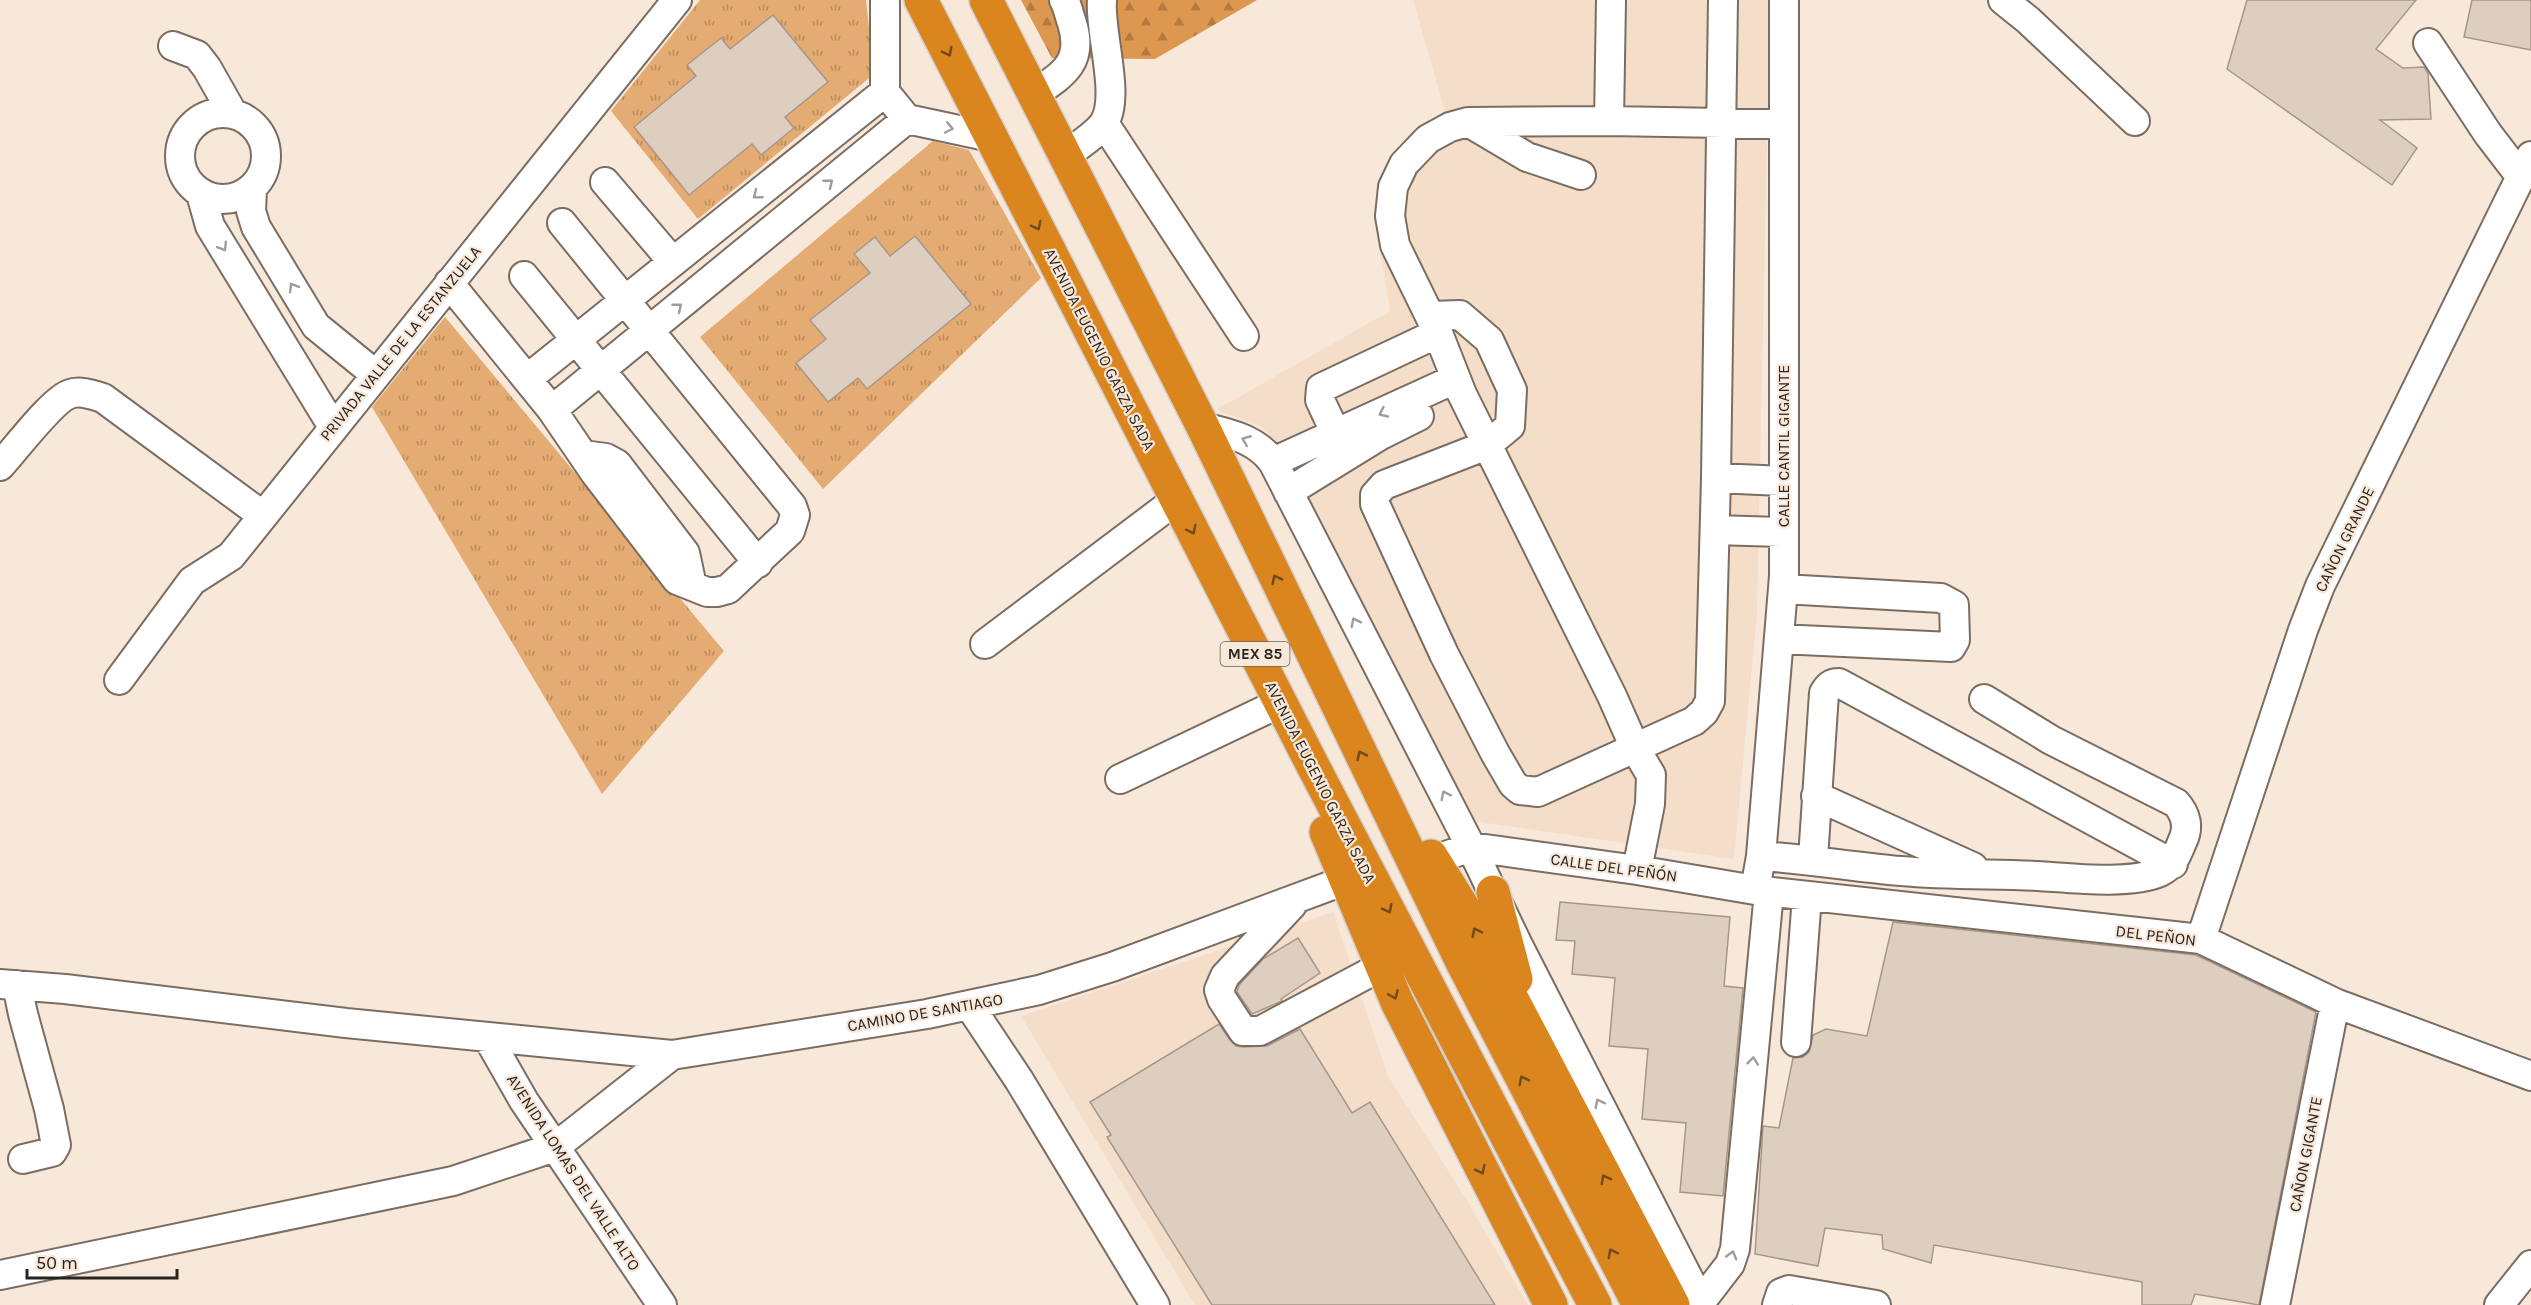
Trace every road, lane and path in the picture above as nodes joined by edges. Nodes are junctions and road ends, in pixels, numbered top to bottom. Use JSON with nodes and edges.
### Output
{"nodes":[{"id":1,"x":677,"y":0,"type":"edge"},
{"id":2,"x":885,"y":0,"type":"edge"},
{"id":3,"x":921,"y":0,"type":"edge"},
{"id":4,"x":986,"y":0,"type":"edge"},
{"id":5,"x":1064,"y":0,"type":"edge"},
{"id":6,"x":1102,"y":0,"type":"edge"},
{"id":7,"x":1611,"y":0,"type":"edge"},
{"id":8,"x":1723,"y":0,"type":"edge"},
{"id":9,"x":1784,"y":0,"type":"edge"},
{"id":10,"x":2003,"y":0,"type":"edge"},
{"id":11,"x":2428,"y":43,"type":"dead end"},
{"id":12,"x":173,"y":46,"type":"dead end"},
{"id":13,"x":1076,"y":54,"type":"junction"},
{"id":14,"x":1107,"y":55,"type":"junction"},
{"id":15,"x":885,"y":92,"type":"junction"},
{"id":16,"x":1034,"y":94,"type":"junction"},
{"id":17,"x":233,"y":114,"type":"junction"},
{"id":18,"x":907,"y":119,"type":"junction"},
{"id":19,"x":1609,"y":121,"type":"junction"},
{"id":20,"x":2135,"y":121,"type":"dead end"},
{"id":21,"x":1468,"y":122,"type":"junction"},
{"id":22,"x":1104,"y":123,"type":"junction"},
{"id":23,"x":1722,"y":124,"type":"junction"},
{"id":24,"x":1783,"y":124,"type":"junction"},
{"id":25,"x":991,"y":137,"type":"junction"},
{"id":26,"x":1065,"y":156,"type":"junction"},
{"id":27,"x":2526,"y":167,"type":"edge"},
{"id":28,"x":1581,"y":175,"type":"dead end"},
{"id":29,"x":605,"y":182,"type":"dead end"},
{"id":30,"x":252,"y":189,"type":"junction"},
{"id":31,"x":201,"y":194,"type":"junction"},
{"id":32,"x":562,"y":223,"type":"dead end"},
{"id":33,"x":673,"y":262,"type":"junction"},
{"id":34,"x":524,"y":276,"type":"dead end"},
{"id":35,"x":449,"y":283,"type":"junction"},
{"id":36,"x":625,"y":301,"type":"junction"},
{"id":37,"x":1434,"y":324,"type":"junction"},
{"id":38,"x":316,"y":326,"type":"junction"},
{"id":39,"x":650,"y":330,"type":"junction"},
{"id":40,"x":1244,"y":336,"type":"dead end"},
{"id":41,"x":576,"y":339,"type":"junction"},
{"id":42,"x":287,"y":350,"type":"junction"},
{"id":43,"x":601,"y":369,"type":"junction"},
{"id":44,"x":375,"y":374,"type":"junction"},
{"id":45,"x":527,"y":380,"type":"junction"},
{"id":46,"x":1459,"y":387,"type":"junction"},
{"id":47,"x":552,"y":410,"type":"junction"},
{"id":48,"x":333,"y":427,"type":"junction"},
{"id":49,"x":1203,"y":427,"type":"junction"},
{"id":50,"x":1336,"y":435,"type":"junction"},
{"id":51,"x":1487,"y":445,"type":"junction"},
{"id":52,"x":1273,"y":462,"type":"junction"},
{"id":53,"x":0,"y":466,"type":"edge"},
{"id":54,"x":1716,"y":478,"type":"junction"},
{"id":55,"x":1784,"y":480,"type":"junction"},
{"id":56,"x":1288,"y":492,"type":"junction"},
{"id":57,"x":1176,"y":500,"type":"junction"},
{"id":58,"x":262,"y":515,"type":"junction"},
{"id":59,"x":1714,"y":530,"type":"junction"},
{"id":60,"x":1784,"y":532,"type":"junction"},
{"id":61,"x":758,"y":563,"type":"junction"},
{"id":62,"x":1783,"y":589,"type":"junction"},
{"id":63,"x":1779,"y":639,"type":"junction"},
{"id":64,"x":985,"y":644,"type":"dead end"},
{"id":65,"x":119,"y":680,"type":"dead end"},
{"id":66,"x":1984,"y":699,"type":"dead end"},
{"id":67,"x":1280,"y":703,"type":"junction"},
{"id":68,"x":1635,"y":748,"type":"junction"},
{"id":69,"x":1312,"y":764,"type":"junction"},
{"id":70,"x":1120,"y":779,"type":"dead end"},
{"id":71,"x":1375,"y":783,"type":"junction"},
{"id":72,"x":1816,"y":796,"type":"junction"},
{"id":73,"x":1903,"y":837,"type":"junction"},
{"id":74,"x":1471,"y":847,"type":"junction"},
{"id":75,"x":1761,"y":856,"type":"junction"},
{"id":76,"x":1813,"y":859,"type":"junction"},
{"id":77,"x":1434,"y":860,"type":"junction"},
{"id":78,"x":2173,"y":864,"type":"junction"},
{"id":79,"x":1637,"y":870,"type":"junction"},
{"id":80,"x":1902,"y":871,"type":"junction"},
{"id":81,"x":1988,"y":873,"type":"junction"},
{"id":82,"x":1346,"y":880,"type":"junction"},
{"id":83,"x":1762,"y":891,"type":"junction"},
{"id":84,"x":1493,"y":892,"type":"junction"},
{"id":85,"x":1807,"y":896,"type":"junction"},
{"id":86,"x":1298,"y":899,"type":"junction"},
{"id":87,"x":2202,"y":939,"type":"junction"},
{"id":88,"x":1382,"y":966,"type":"junction"},
{"id":89,"x":8,"y":985,"type":"edge"},
{"id":90,"x":2335,"y":1003,"type":"junction"},
{"id":91,"x":969,"y":1005,"type":"junction"},
{"id":92,"x":488,"y":1038,"type":"junction"},
{"id":93,"x":1796,"y":1042,"type":"dead end"},
{"id":94,"x":1534,"y":1044,"type":"junction"},
{"id":95,"x":672,"y":1055,"type":"junction"},
{"id":96,"x":2531,"y":1076,"type":"edge"},
{"id":97,"x":555,"y":1147,"type":"junction"},
{"id":98,"x":23,"y":1159,"type":"dead end"},
{"id":99,"x":2531,"y":1265,"type":"edge"},
{"id":100,"x":0,"y":1275,"type":"edge"},
{"id":101,"x":2531,"y":1297,"type":"edge"},
{"id":102,"x":1815,"y":1300,"type":"edge"},
{"id":103,"x":1692,"y":1304,"type":"edge"},
{"id":104,"x":662,"y":1305,"type":"edge"},
{"id":105,"x":1155,"y":1305,"type":"edge"},
{"id":106,"x":1551,"y":1305,"type":"edge"},
{"id":107,"x":1595,"y":1305,"type":"edge"},
{"id":108,"x":1639,"y":1305,"type":"edge"},
{"id":109,"x":1777,"y":1305,"type":"edge"},
{"id":110,"x":1876,"y":1305,"type":"edge"},
{"id":111,"x":2275,"y":1305,"type":"edge"},
{"id":112,"x":2499,"y":1305,"type":"edge"},
{"id":113,"x":2504,"y":1305,"type":"edge"}],
"edges":[{"from":1,"to":35,"type":"street","name":"PRIVADA VALLE DE LA ESTANZUELA"},
{"from":2,"to":15,"type":"street"},
{"from":3,"to":25,"type":"highway","name":"AVENIDA EUGENIO GARZA SADA","number":"MEX 85","one_way":true},
{"from":4,"to":16,"type":"highway","number":"MEX 85"},
{"from":5,"to":13,"type":"street"},
{"from":6,"to":14,"type":"street"},
{"from":7,"to":19,"type":"street"},
{"from":8,"to":23,"type":"street"},
{"from":9,"to":24,"type":"street","name":"CALLE CANTIL GIGANTE"},
{"from":10,"to":20,"type":"street"},
{"from":11,"to":27,"type":"street"},
{"from":12,"to":17,"type":"street"},
{"from":13,"to":14,"type":"street"},
{"from":13,"to":16,"type":"street"},
{"from":14,"to":22,"type":"street"},
{"from":15,"to":18,"type":"street"},
{"from":15,"to":33,"type":"street","one_way":true},
{"from":16,"to":26,"type":"highway","number":"MEX 85"},
{"from":17,"to":30,"type":"street"},
{"from":17,"to":31,"type":"street"},
{"from":18,"to":25,"type":"street","one_way":true},
{"from":39,"to":18,"type":"street","one_way":true},
{"from":19,"to":21,"type":"street"},
{"from":19,"to":23,"type":"street"},
{"from":21,"to":28,"type":"street"},
{"from":21,"to":37,"type":"street"},
{"from":22,"to":26,"type":"street"},
{"from":22,"to":40,"type":"street"},
{"from":23,"to":24,"type":"street"},
{"from":23,"to":54,"type":"street"},
{"from":24,"to":55,"type":"street","name":"CALLE CANTIL GIGANTE"},
{"from":25,"to":57,"type":"highway","name":"AVENIDA EUGENIO GARZA SADA","number":"MEX 85","one_way":true},
{"from":26,"to":49,"type":"highway","number":"MEX 85"},
{"from":27,"to":87,"type":"street","name":"CAÑON GRANDE"},
{"from":29,"to":33,"type":"street"},
{"from":30,"to":31,"type":"street"},
{"from":38,"to":30,"type":"street","one_way":true},
{"from":31,"to":42,"type":"street","one_way":true},
{"from":32,"to":36,"type":"street"},
{"from":33,"to":36,"type":"street"},
{"from":34,"to":41,"type":"street"},
{"from":35,"to":44,"type":"street","name":"PRIVADA VALLE DE LA ESTANZUELA"},
{"from":35,"to":45,"type":"street"},
{"from":36,"to":39,"type":"street"},
{"from":36,"to":41,"type":"street"},
{"from":37,"to":46,"type":"street"},
{"from":37,"to":50,"type":"street"},
{"from":37,"to":51,"type":"street"},
{"from":38,"to":42,"type":"street"},
{"from":38,"to":44,"type":"street"},
{"from":39,"to":43,"type":"street"},
{"from":39,"to":61,"type":"street"},
{"from":41,"to":43,"type":"street"},
{"from":41,"to":45,"type":"street"},
{"from":42,"to":48,"type":"street"},
{"from":43,"to":47,"type":"street"},
{"from":43,"to":61,"type":"street"},
{"from":44,"to":48,"type":"street","name":"PRIVADA VALLE DE LA ESTANZUELA"},
{"from":45,"to":47,"type":"street"},
{"from":46,"to":50,"type":"street","one_way":true},
{"from":46,"to":51,"type":"street"},
{"from":46,"to":56,"type":"street"},
{"from":47,"to":61,"type":"street"},
{"from":48,"to":58,"type":"street","name":"PRIVADA VALLE DE LA ESTANZUELA"},
{"from":52,"to":49,"type":"street","one_way":true},
{"from":71,"to":49,"type":"highway","number":"MEX 85","one_way":true},
{"from":50,"to":52,"type":"street"},
{"from":51,"to":68,"type":"street"},
{"from":51,"to":68,"type":"street"},
{"from":52,"to":56,"type":"street"},
{"from":53,"to":58,"type":"street"},
{"from":54,"to":55,"type":"street"},
{"from":54,"to":59,"type":"street"},
{"from":55,"to":60,"type":"street","name":"CALLE CANTIL GIGANTE"},
{"from":74,"to":56,"type":"street","one_way":true},
{"from":57,"to":64,"type":"street"},
{"from":57,"to":67,"type":"highway","name":"AVENIDA EUGENIO GARZA SADA","number":"MEX 85","one_way":true},
{"from":58,"to":65,"type":"street","name":"PRIVADA VALLE DE LA ESTANZUELA"},
{"from":59,"to":60,"type":"street"},
{"from":59,"to":68,"type":"street"},
{"from":60,"to":62,"type":"street","name":"CALLE CANTIL GIGANTE"},
{"from":62,"to":63,"type":"street","name":"CALLE CANTIL GIGANTE"},
{"from":62,"to":63,"type":"street"},
{"from":63,"to":75,"type":"street","name":"CALLE CANTIL GIGANTE"},
{"from":66,"to":78,"type":"street"},
{"from":67,"to":69,"type":"highway","name":"AVENIDA EUGENIO GARZA SADA","number":"MEX 85"},
{"from":67,"to":70,"type":"street"},
{"from":68,"to":79,"type":"street"},
{"from":69,"to":82,"type":"highway"},
{"from":69,"to":107,"type":"highway","name":"AVENIDA EUGENIO GARZA SADA","number":"MEX 85","one_way":true},
{"from":71,"to":77,"type":"highway"},
{"from":108,"to":71,"type":"highway","number":"MEX 85","one_way":true},
{"from":72,"to":73,"type":"street"},
{"from":72,"to":76,"type":"street"},
{"from":72,"to":78,"type":"street"},
{"from":73,"to":80,"type":"street"},
{"from":73,"to":81,"type":"street"},
{"from":74,"to":77,"type":"street"},
{"from":74,"to":79,"type":"street","name":"CALLE DEL PEÑÓN"},
{"from":74,"to":84,"type":"street"},
{"from":75,"to":76,"type":"street"},
{"from":75,"to":83,"type":"street","name":"CALLE CANTIL GIGANTE"},
{"from":76,"to":80,"type":"street"},
{"from":94,"to":77,"type":"highway","one_way":true},
{"from":78,"to":81,"type":"street"},
{"from":79,"to":83,"type":"street","name":"CALLE DEL PEÑÓN"},
{"from":80,"to":81,"type":"street"},
{"from":82,"to":86,"type":"street","name":"CAMINO DE SANTIAGO"},
{"from":82,"to":88,"type":"highway"},
{"from":83,"to":85,"type":"street","name":"DEL PEÑON"},
{"from":103,"to":83,"type":"street","name":"CALLE CANTIL GIGANTE","one_way":true},
{"from":84,"to":94,"type":"highway"},
{"from":103,"to":84,"type":"street","one_way":true},
{"from":85,"to":87,"type":"street","name":"DEL PEÑON"},
{"from":85,"to":93,"type":"street"},
{"from":86,"to":88,"type":"street"},
{"from":86,"to":91,"type":"street","name":"CAMINO DE SANTIAGO"},
{"from":87,"to":90,"type":"street","name":"DEL PEÑON"},
{"from":88,"to":106,"type":"highway","one_way":true},
{"from":89,"to":92,"type":"street","name":"CAMINO DE SANTIAGO"},
{"from":89,"to":98,"type":"street"},
{"from":90,"to":96,"type":"street","name":"DEL PEÑON"},
{"from":90,"to":111,"type":"street","name":"CAÑON GIGANTE"},
{"from":91,"to":95,"type":"street","name":"CAMINO DE SANTIAGO"},
{"from":91,"to":105,"type":"street"},
{"from":92,"to":95,"type":"street","name":"CAMINO DE SANTIAGO"},
{"from":92,"to":97,"type":"street","name":"AVENIDA LOMAS DEL VALLE ALTO"},
{"from":103,"to":94,"type":"highway","one_way":true},
{"from":95,"to":97,"type":"street"},
{"from":97,"to":100,"type":"street"},
{"from":97,"to":104,"type":"street","name":"AVENIDA LOMAS DEL VALLE ALTO"},
{"from":99,"to":112,"type":"street"},
{"from":101,"to":113,"type":"street"},
{"from":102,"to":109,"type":"street"},
{"from":102,"to":110,"type":"street"}]}
